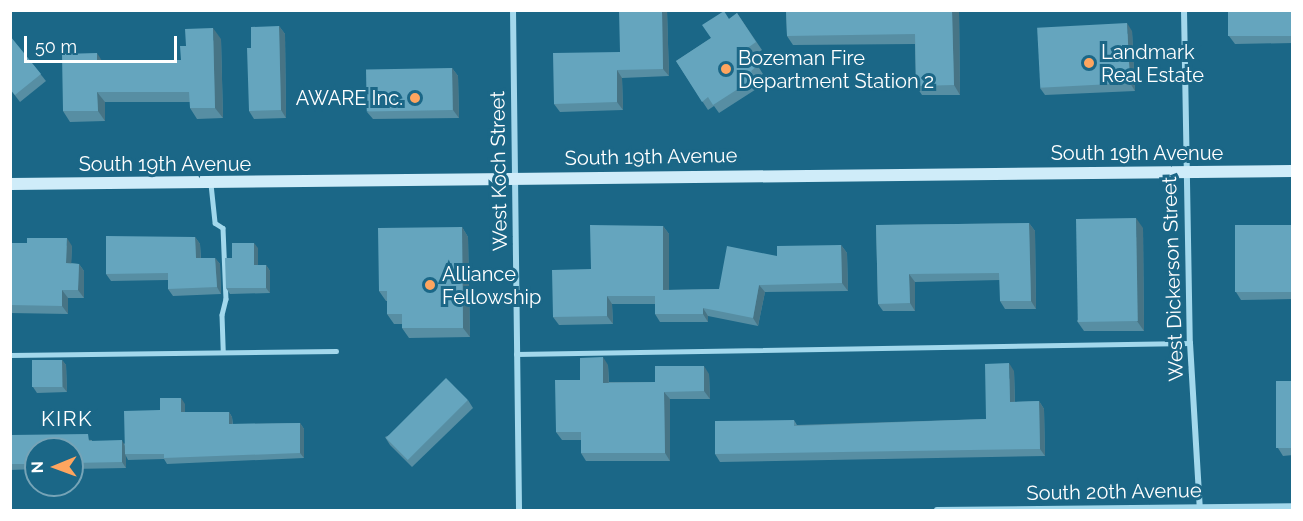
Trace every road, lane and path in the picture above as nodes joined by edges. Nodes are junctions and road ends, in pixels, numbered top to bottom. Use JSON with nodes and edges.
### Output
{"nodes":[{"id":1,"x":513,"y":10,"type":"edge"},
{"id":2,"x":1184,"y":10,"type":"edge"},
{"id":3,"x":1293,"y":171,"type":"edge"},
{"id":4,"x":1186,"y":173,"type":"junction"},
{"id":5,"x":516,"y":178,"type":"junction"},
{"id":6,"x":211,"y":183,"type":"junction"},
{"id":7,"x":10,"y":184,"type":"edge"},
{"id":8,"x":1190,"y":343,"type":"junction"},
{"id":9,"x":336,"y":351,"type":"dead end"},
{"id":10,"x":223,"y":352,"type":"junction"},
{"id":11,"x":516,"y":354,"type":"junction"},
{"id":12,"x":10,"y":355,"type":"edge"},
{"id":13,"x":1293,"y":506,"type":"edge"},
{"id":14,"x":1200,"y":509,"type":"edge"},
{"id":15,"x":519,"y":510,"type":"edge"},
{"id":16,"x":936,"y":510,"type":"edge"}],
"edges":[{"from":1,"to":5,"type":"street","name":"West Koch Street"},
{"from":2,"to":4,"type":"street","name":"West Dickerson Street"},
{"from":3,"to":4,"type":"main road","name":"South 19th Avenue"},
{"from":4,"to":5,"type":"main road","name":"South 19th Avenue"},
{"from":4,"to":8,"type":"street","name":"West Dickerson Street"},
{"from":5,"to":6,"type":"main road","name":"South 19th Avenue"},
{"from":5,"to":11,"type":"street","name":"West Koch Street"},
{"from":6,"to":7,"type":"main road","name":"South 19th Avenue"},
{"from":6,"to":10,"type":"lane"},
{"from":8,"to":11,"type":"lane"},
{"from":8,"to":14,"type":"street","name":"West Dickerson Street"},
{"from":9,"to":10,"type":"lane"},
{"from":10,"to":12,"type":"lane"},
{"from":11,"to":15,"type":"street","name":"West Koch Street"},
{"from":13,"to":14,"type":"street","name":"South 20th Avenue"},
{"from":14,"to":16,"type":"street","name":"South 20th Avenue"}]}
